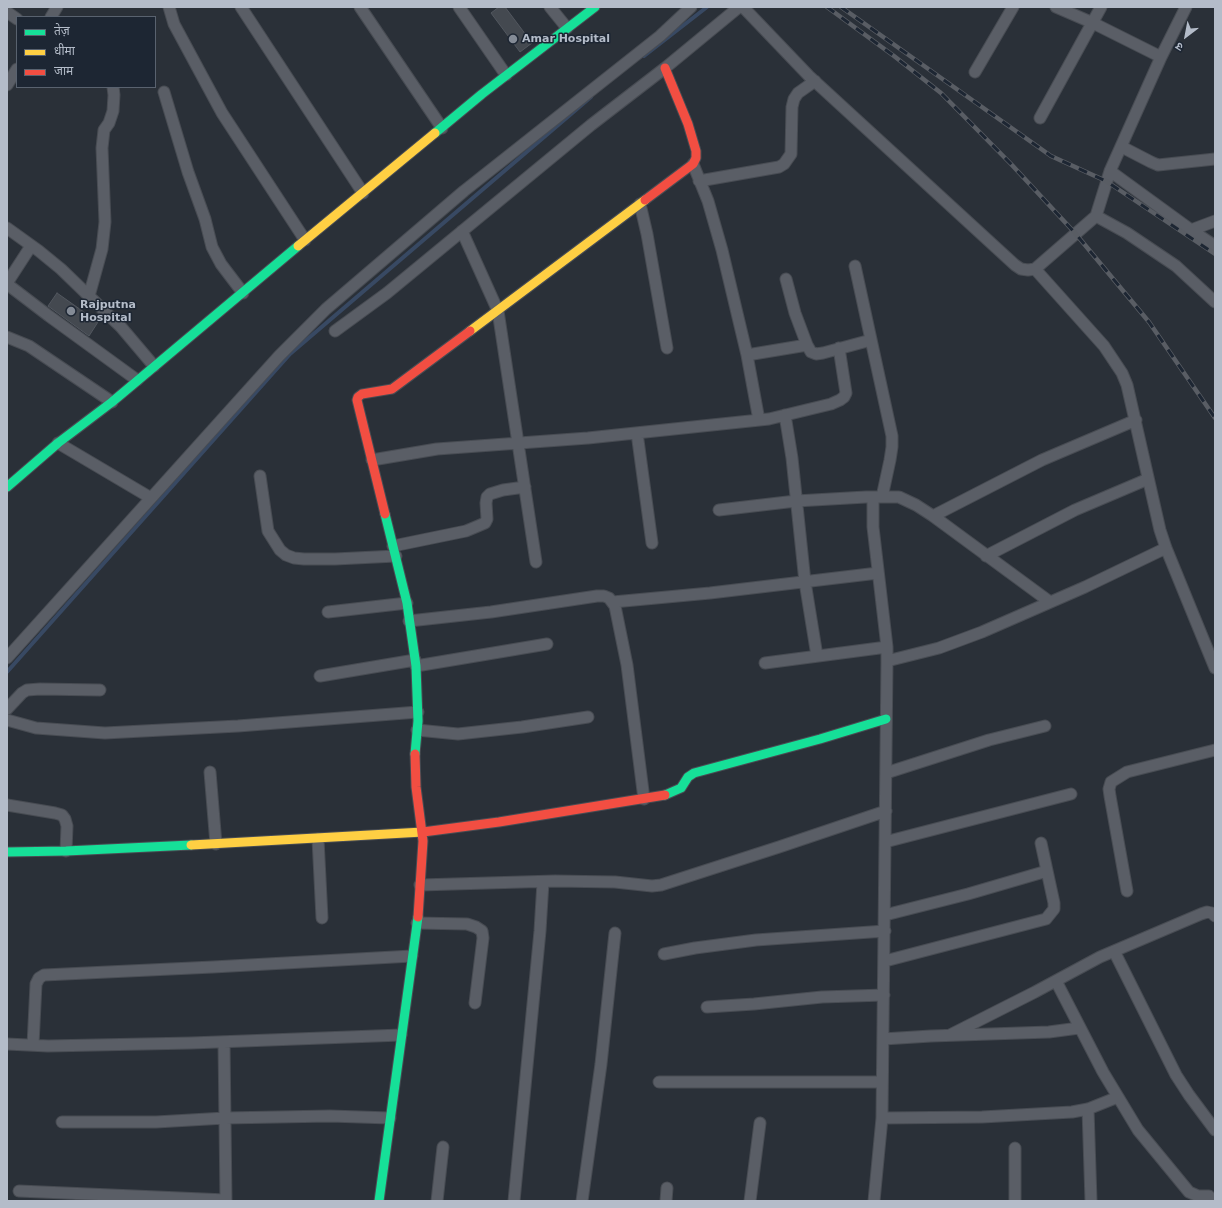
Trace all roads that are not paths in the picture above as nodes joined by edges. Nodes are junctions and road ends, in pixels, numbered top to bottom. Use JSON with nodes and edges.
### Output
{"nodes":[{"id":1,"x":58,"y":7,"type":"edge"},
{"id":2,"x":169,"y":7,"type":"edge"},
{"id":3,"x":241,"y":7,"type":"edge"},
{"id":4,"x":360,"y":7,"type":"edge"},
{"id":5,"x":459,"y":7,"type":"edge"},
{"id":6,"x":550,"y":7,"type":"edge"},
{"id":7,"x":595,"y":7,"type":"edge"},
{"id":8,"x":691,"y":7,"type":"edge"},
{"id":9,"x":739,"y":7,"type":"edge"},
{"id":10,"x":742,"y":7,"type":"edge"},
{"id":11,"x":1013,"y":7,"type":"edge"},
{"id":12,"x":1056,"y":7,"type":"edge"},
{"id":13,"x":1101,"y":7,"type":"edge"},
{"id":14,"x":1186,"y":7,"type":"edge"},
{"id":15,"x":7,"y":12,"type":"edge"},
{"id":16,"x":52,"y":16,"type":"edge"},
{"id":17,"x":16,"y":18,"type":"edge"},
{"id":18,"x":1093,"y":23,"type":"junction"},
{"id":19,"x":567,"y":28,"type":"junction"},
{"id":20,"x":1161,"y":57,"type":"junction"},
{"id":21,"x":664,"y":68,"type":"junction"},
{"id":22,"x":16,"y":71,"type":"edge"},
{"id":23,"x":974,"y":72,"type":"dead end"},
{"id":24,"x":506,"y":75,"type":"junction"},
{"id":25,"x":815,"y":81,"type":"junction"},
{"id":26,"x":7,"y":85,"type":"edge"},
{"id":27,"x":112,"y":88,"type":"edge"},
{"id":28,"x":164,"y":92,"type":"dead end"},
{"id":29,"x":1040,"y":118,"type":"dead end"},
{"id":30,"x":442,"y":128,"type":"junction"},
{"id":31,"x":1122,"y":147,"type":"junction"},
{"id":32,"x":1215,"y":159,"type":"edge"},
{"id":33,"x":693,"y":164,"type":"junction"},
{"id":34,"x":1110,"y":171,"type":"junction"},
{"id":35,"x":699,"y":181,"type":"junction"},
{"id":36,"x":363,"y":192,"type":"junction"},
{"id":37,"x":640,"y":204,"type":"junction"},
{"id":38,"x":1096,"y":216,"type":"junction"},
{"id":39,"x":1215,"y":221,"type":"edge"},
{"id":40,"x":7,"y":228,"type":"edge"},
{"id":41,"x":1191,"y":230,"type":"junction"},
{"id":42,"x":462,"y":232,"type":"junction"},
{"id":43,"x":305,"y":240,"type":"junction"},
{"id":44,"x":31,"y":246,"type":"junction"},
{"id":45,"x":1215,"y":246,"type":"edge"},
{"id":46,"x":855,"y":266,"type":"dead end"},
{"id":47,"x":1035,"y":269,"type":"junction"},
{"id":48,"x":786,"y":279,"type":"dead end"},
{"id":49,"x":7,"y":284,"type":"edge"},
{"id":50,"x":243,"y":292,"type":"junction"},
{"id":51,"x":89,"y":296,"type":"junction"},
{"id":52,"x":1215,"y":302,"type":"edge"},
{"id":53,"x":498,"y":311,"type":"junction"},
{"id":54,"x":335,"y":331,"type":"dead end"},
{"id":55,"x":7,"y":337,"type":"edge"},
{"id":56,"x":871,"y":340,"type":"junction"},
{"id":57,"x":806,"y":345,"type":"junction"},
{"id":58,"x":667,"y":348,"type":"dead end"},
{"id":59,"x":839,"y":348,"type":"junction"},
{"id":60,"x":747,"y":355,"type":"junction"},
{"id":61,"x":154,"y":366,"type":"junction"},
{"id":62,"x":137,"y":380,"type":"junction"},
{"id":63,"x":112,"y":402,"type":"junction"},
{"id":64,"x":784,"y":415,"type":"junction"},
{"id":65,"x":759,"y":420,"type":"junction"},
{"id":66,"x":1136,"y":420,"type":"junction"},
{"id":67,"x":637,"y":433,"type":"junction"},
{"id":68,"x":518,"y":442,"type":"junction"},
{"id":69,"x":58,"y":443,"type":"junction"},
{"id":70,"x":372,"y":460,"type":"junction"},
{"id":71,"x":260,"y":476,"type":"dead end"},
{"id":72,"x":1148,"y":479,"type":"junction"},
{"id":73,"x":7,"y":487,"type":"edge"},
{"id":74,"x":525,"y":487,"type":"junction"},
{"id":75,"x":877,"y":497,"type":"junction"},
{"id":76,"x":151,"y":498,"type":"junction"},
{"id":77,"x":796,"y":501,"type":"junction"},
{"id":78,"x":719,"y":510,"type":"dead end"},
{"id":79,"x":933,"y":516,"type":"junction"},
{"id":80,"x":652,"y":543,"type":"dead end"},
{"id":81,"x":1166,"y":548,"type":"junction"},
{"id":82,"x":394,"y":551,"type":"junction"},
{"id":83,"x":986,"y":556,"type":"junction"},
{"id":84,"x":536,"y":562,"type":"dead end"},
{"id":85,"x":878,"y":573,"type":"junction"},
{"id":86,"x":806,"y":582,"type":"junction"},
{"id":87,"x":613,"y":602,"type":"junction"},
{"id":88,"x":1050,"y":602,"type":"junction"},
{"id":89,"x":407,"y":603,"type":"junction"},
{"id":90,"x":328,"y":612,"type":"dead end"},
{"id":91,"x":409,"y":621,"type":"junction"},
{"id":92,"x":547,"y":644,"type":"dead end"},
{"id":93,"x":887,"y":647,"type":"junction"},
{"id":94,"x":817,"y":656,"type":"junction"},
{"id":95,"x":7,"y":658,"type":"edge"},
{"id":96,"x":887,"y":662,"type":"junction"},
{"id":97,"x":415,"y":663,"type":"junction"},
{"id":98,"x":765,"y":663,"type":"dead end"},
{"id":99,"x":1215,"y":668,"type":"edge"},
{"id":100,"x":320,"y":676,"type":"dead end"},
{"id":101,"x":100,"y":690,"type":"dead end"},
{"id":102,"x":7,"y":709,"type":"edge"},
{"id":103,"x":418,"y":712,"type":"junction"},
{"id":104,"x":588,"y":717,"type":"dead end"},
{"id":105,"x":886,"y":719,"type":"junction"},
{"id":106,"x":7,"y":720,"type":"edge"},
{"id":107,"x":1045,"y":726,"type":"dead end"},
{"id":108,"x":417,"y":730,"type":"junction"},
{"id":109,"x":1215,"y":750,"type":"edge"},
{"id":110,"x":210,"y":772,"type":"dead end"},
{"id":111,"x":886,"y":773,"type":"junction"},
{"id":112,"x":1071,"y":794,"type":"dead end"},
{"id":113,"x":644,"y":799,"type":"junction"},
{"id":114,"x":7,"y":805,"type":"edge"},
{"id":115,"x":886,"y":811,"type":"junction"},
{"id":116,"x":422,"y":832,"type":"junction"},
{"id":117,"x":318,"y":839,"type":"junction"},
{"id":118,"x":886,"y":842,"type":"junction"},
{"id":119,"x":1041,"y":843,"type":"dead end"},
{"id":120,"x":216,"y":844,"type":"junction"},
{"id":121,"x":66,"y":851,"type":"junction"},
{"id":122,"x":7,"y":852,"type":"edge"},
{"id":123,"x":1047,"y":870,"type":"junction"},
{"id":124,"x":543,"y":882,"type":"junction"},
{"id":125,"x":420,"y":885,"type":"junction"},
{"id":126,"x":1127,"y":891,"type":"dead end"},
{"id":127,"x":885,"y":915,"type":"junction"},
{"id":128,"x":1215,"y":916,"type":"edge"},
{"id":129,"x":322,"y":918,"type":"dead end"},
{"id":130,"x":417,"y":923,"type":"junction"},
{"id":131,"x":885,"y":931,"type":"junction"},
{"id":132,"x":616,"y":933,"type":"dead end"},
{"id":133,"x":1114,"y":951,"type":"junction"},
{"id":134,"x":664,"y":954,"type":"dead end"},
{"id":135,"x":412,"y":956,"type":"junction"},
{"id":136,"x":884,"y":961,"type":"junction"},
{"id":137,"x":1056,"y":981,"type":"junction"},
{"id":138,"x":884,"y":995,"type":"junction"},
{"id":139,"x":474,"y":1003,"type":"dead end"},
{"id":140,"x":707,"y":1007,"type":"dead end"},
{"id":141,"x":1079,"y":1028,"type":"junction"},
{"id":142,"x":401,"y":1034,"type":"junction"},
{"id":143,"x":950,"y":1035,"type":"junction"},
{"id":144,"x":883,"y":1039,"type":"junction"},
{"id":145,"x":224,"y":1042,"type":"junction"},
{"id":146,"x":7,"y":1044,"type":"edge"},
{"id":147,"x":33,"y":1045,"type":"junction"},
{"id":148,"x":659,"y":1082,"type":"dead end"},
{"id":149,"x":882,"y":1082,"type":"junction"},
{"id":150,"x":1118,"y":1097,"type":"junction"},
{"id":151,"x":1088,"y":1109,"type":"junction"},
{"id":152,"x":225,"y":1118,"type":"junction"},
{"id":153,"x":390,"y":1118,"type":"junction"},
{"id":154,"x":882,"y":1118,"type":"junction"},
{"id":155,"x":62,"y":1122,"type":"dead end"},
{"id":156,"x":760,"y":1123,"type":"dead end"},
{"id":157,"x":1215,"y":1130,"type":"edge"},
{"id":158,"x":443,"y":1147,"type":"dead end"},
{"id":159,"x":1015,"y":1148,"type":"dead end"},
{"id":160,"x":667,"y":1188,"type":"dead end"},
{"id":161,"x":19,"y":1191,"type":"dead end"},
{"id":162,"x":226,"y":1200,"type":"edge"},
{"id":163,"x":379,"y":1201,"type":"edge"},
{"id":164,"x":437,"y":1201,"type":"edge"},
{"id":165,"x":514,"y":1201,"type":"edge"},
{"id":166,"x":582,"y":1201,"type":"edge"},
{"id":167,"x":666,"y":1201,"type":"edge"},
{"id":168,"x":750,"y":1201,"type":"edge"},
{"id":169,"x":874,"y":1201,"type":"edge"},
{"id":170,"x":1015,"y":1201,"type":"edge"},
{"id":171,"x":1091,"y":1201,"type":"edge"},
{"id":172,"x":1213,"y":1201,"type":"edge"}],
"edges":[{"from":1,"to":16,"type":"street"},
{"from":2,"to":43,"type":"street"},
{"from":3,"to":36,"type":"street"},
{"from":4,"to":30,"type":"street"},
{"from":5,"to":24,"type":"street"},
{"from":6,"to":19,"type":"street"},
{"from":7,"to":19,"type":"street"},
{"from":8,"to":76,"type":"street"},
{"from":9,"to":21,"type":"street"},
{"from":10,"to":25,"type":"street"},
{"from":11,"to":23,"type":"street"},
{"from":12,"to":18,"type":"street"},
{"from":13,"to":18,"type":"street"},
{"from":14,"to":20,"type":"street"},
{"from":15,"to":17,"type":"street"},
{"from":18,"to":20,"type":"street"},
{"from":18,"to":29,"type":"street"},
{"from":19,"to":24,"type":"street"},
{"from":20,"to":31,"type":"street"},
{"from":21,"to":33,"type":"street"},
{"from":21,"to":42,"type":"street"},
{"from":22,"to":26,"type":"street"},
{"from":24,"to":30,"type":"street"},
{"from":25,"to":35,"type":"street"},
{"from":25,"to":47,"type":"street"},
{"from":27,"to":51,"type":"street"},
{"from":28,"to":50,"type":"street"},
{"from":30,"to":36,"type":"street"},
{"from":31,"to":32,"type":"street"},
{"from":31,"to":34,"type":"street"},
{"from":33,"to":35,"type":"street"},
{"from":33,"to":37,"type":"street"},
{"from":34,"to":38,"type":"street"},
{"from":34,"to":41,"type":"street"},
{"from":35,"to":60,"type":"street"},
{"from":36,"to":43,"type":"street"},
{"from":37,"to":53,"type":"street"},
{"from":37,"to":58,"type":"street"},
{"from":38,"to":47,"type":"street"},
{"from":38,"to":52,"type":"street"},
{"from":39,"to":41,"type":"street"},
{"from":40,"to":44,"type":"street"},
{"from":41,"to":45,"type":"street"},
{"from":42,"to":53,"type":"street"},
{"from":42,"to":54,"type":"street"},
{"from":43,"to":50,"type":"street"},
{"from":44,"to":49,"type":"street"},
{"from":44,"to":51,"type":"street"},
{"from":46,"to":56,"type":"street"},
{"from":47,"to":66,"type":"street"},
{"from":48,"to":57,"type":"street"},
{"from":49,"to":62,"type":"street"},
{"from":50,"to":61,"type":"street"},
{"from":51,"to":61,"type":"street"},
{"from":53,"to":68,"type":"street"},
{"from":53,"to":70,"type":"street"},
{"from":55,"to":63,"type":"street"},
{"from":56,"to":59,"type":"street"},
{"from":56,"to":75,"type":"street"},
{"from":57,"to":59,"type":"street"},
{"from":57,"to":60,"type":"street"},
{"from":59,"to":64,"type":"street"},
{"from":60,"to":65,"type":"street"},
{"from":61,"to":62,"type":"street"},
{"from":62,"to":63,"type":"street"},
{"from":63,"to":69,"type":"street"},
{"from":64,"to":65,"type":"street"},
{"from":64,"to":77,"type":"street"},
{"from":65,"to":67,"type":"street"},
{"from":66,"to":72,"type":"street"},
{"from":66,"to":79,"type":"street"},
{"from":67,"to":68,"type":"street"},
{"from":67,"to":80,"type":"street"},
{"from":68,"to":70,"type":"street"},
{"from":68,"to":74,"type":"street"},
{"from":69,"to":73,"type":"street"},
{"from":69,"to":76,"type":"street"},
{"from":70,"to":82,"type":"street"},
{"from":71,"to":82,"type":"street"},
{"from":72,"to":81,"type":"street"},
{"from":72,"to":83,"type":"street"},
{"from":74,"to":82,"type":"street"},
{"from":74,"to":84,"type":"street"},
{"from":75,"to":77,"type":"street"},
{"from":75,"to":79,"type":"street"},
{"from":75,"to":85,"type":"street"},
{"from":76,"to":95,"type":"street"},
{"from":77,"to":78,"type":"street"},
{"from":77,"to":86,"type":"street"},
{"from":79,"to":83,"type":"street"},
{"from":81,"to":88,"type":"street"},
{"from":81,"to":99,"type":"street"},
{"from":82,"to":89,"type":"street"},
{"from":83,"to":88,"type":"street"},
{"from":85,"to":86,"type":"street"},
{"from":85,"to":93,"type":"street"},
{"from":86,"to":87,"type":"street"},
{"from":86,"to":94,"type":"street"},
{"from":87,"to":91,"type":"street"},
{"from":87,"to":113,"type":"street"},
{"from":88,"to":96,"type":"street"},
{"from":89,"to":90,"type":"street"},
{"from":89,"to":91,"type":"street"},
{"from":91,"to":97,"type":"street"},
{"from":92,"to":97,"type":"street"},
{"from":93,"to":94,"type":"street"},
{"from":93,"to":96,"type":"street"},
{"from":94,"to":98,"type":"street"},
{"from":96,"to":105,"type":"street"},
{"from":97,"to":100,"type":"street"},
{"from":97,"to":103,"type":"street"},
{"from":101,"to":102,"type":"street"},
{"from":103,"to":106,"type":"street"},
{"from":103,"to":108,"type":"street"},
{"from":104,"to":108,"type":"street"},
{"from":105,"to":111,"type":"street"},
{"from":105,"to":113,"type":"street"},
{"from":107,"to":111,"type":"street"},
{"from":108,"to":116,"type":"street"},
{"from":109,"to":126,"type":"street"},
{"from":110,"to":120,"type":"street"},
{"from":111,"to":115,"type":"street"},
{"from":112,"to":118,"type":"street"},
{"from":113,"to":116,"type":"street"},
{"from":114,"to":121,"type":"street"},
{"from":115,"to":118,"type":"street"},
{"from":115,"to":124,"type":"street"},
{"from":116,"to":117,"type":"street"},
{"from":116,"to":125,"type":"street"},
{"from":117,"to":120,"type":"street"},
{"from":117,"to":129,"type":"street"},
{"from":118,"to":127,"type":"street"},
{"from":119,"to":123,"type":"street"},
{"from":120,"to":121,"type":"street"},
{"from":121,"to":122,"type":"street"},
{"from":123,"to":127,"type":"street"},
{"from":123,"to":136,"type":"street"},
{"from":124,"to":125,"type":"street"},
{"from":124,"to":165,"type":"street"},
{"from":125,"to":130,"type":"street"},
{"from":127,"to":131,"type":"street"},
{"from":128,"to":133,"type":"street"},
{"from":130,"to":135,"type":"street"},
{"from":130,"to":139,"type":"street"},
{"from":131,"to":134,"type":"street"},
{"from":131,"to":136,"type":"street"},
{"from":132,"to":166,"type":"street"},
{"from":133,"to":137,"type":"street"},
{"from":133,"to":157,"type":"street"},
{"from":135,"to":142,"type":"street"},
{"from":135,"to":147,"type":"street"},
{"from":136,"to":138,"type":"street"},
{"from":137,"to":141,"type":"street"},
{"from":137,"to":143,"type":"street"},
{"from":138,"to":140,"type":"street"},
{"from":138,"to":144,"type":"street"},
{"from":141,"to":143,"type":"street"},
{"from":141,"to":150,"type":"street"},
{"from":142,"to":145,"type":"street"},
{"from":142,"to":153,"type":"street"},
{"from":143,"to":144,"type":"street"},
{"from":144,"to":149,"type":"street"},
{"from":145,"to":147,"type":"street"},
{"from":145,"to":152,"type":"street"},
{"from":146,"to":147,"type":"street"},
{"from":148,"to":149,"type":"street"},
{"from":149,"to":154,"type":"street"},
{"from":150,"to":151,"type":"street"},
{"from":150,"to":172,"type":"street"},
{"from":151,"to":154,"type":"street"},
{"from":151,"to":171,"type":"street"},
{"from":152,"to":153,"type":"street"},
{"from":152,"to":155,"type":"street"},
{"from":152,"to":162,"type":"street"},
{"from":153,"to":163,"type":"street"},
{"from":154,"to":169,"type":"street"},
{"from":156,"to":168,"type":"street"},
{"from":158,"to":164,"type":"street"},
{"from":159,"to":170,"type":"street"},
{"from":160,"to":167,"type":"street"},
{"from":161,"to":162,"type":"street"}]}
